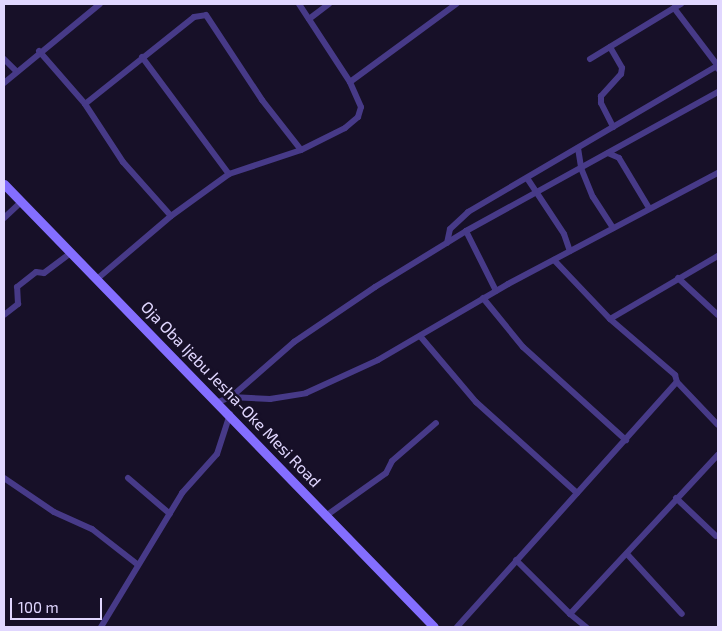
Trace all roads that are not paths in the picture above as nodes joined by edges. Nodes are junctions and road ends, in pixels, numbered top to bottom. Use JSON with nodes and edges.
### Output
{"nodes":[{"id":1,"x":100,"y":4,"type":"edge"},
{"id":2,"x":299,"y":4,"type":"edge"},
{"id":3,"x":329,"y":4,"type":"edge"},
{"id":4,"x":456,"y":4,"type":"edge"},
{"id":5,"x":681,"y":4,"type":"edge"},
{"id":6,"x":674,"y":8,"type":"junction"},
{"id":7,"x":310,"y":19,"type":"junction"},
{"id":8,"x":610,"y":48,"type":"junction"},
{"id":9,"x":39,"y":51,"type":"junction"},
{"id":10,"x":142,"y":57,"type":"junction"},
{"id":11,"x":4,"y":58,"type":"edge"},
{"id":12,"x":590,"y":59,"type":"dead end"},
{"id":13,"x":718,"y":67,"type":"edge"},
{"id":14,"x":17,"y":72,"type":"junction"},
{"id":15,"x":350,"y":82,"type":"junction"},
{"id":16,"x":4,"y":83,"type":"edge"},
{"id":17,"x":718,"y":92,"type":"edge"},
{"id":18,"x":85,"y":104,"type":"junction"},
{"id":19,"x":613,"y":127,"type":"junction"},
{"id":20,"x":578,"y":148,"type":"junction"},
{"id":21,"x":301,"y":150,"type":"junction"},
{"id":22,"x":608,"y":153,"type":"junction"},
{"id":23,"x":580,"y":168,"type":"junction"},
{"id":24,"x":718,"y":173,"type":"edge"},
{"id":25,"x":229,"y":174,"type":"junction"},
{"id":26,"x":527,"y":178,"type":"junction"},
{"id":27,"x":4,"y":184,"type":"edge"},
{"id":28,"x":535,"y":193,"type":"junction"},
{"id":29,"x":21,"y":202,"type":"junction"},
{"id":30,"x":650,"y":208,"type":"junction"},
{"id":31,"x":171,"y":216,"type":"junction"},
{"id":32,"x":4,"y":218,"type":"edge"},
{"id":33,"x":613,"y":228,"type":"junction"},
{"id":34,"x":466,"y":231,"type":"junction"},
{"id":35,"x":446,"y":243,"type":"junction"},
{"id":36,"x":570,"y":251,"type":"junction"},
{"id":37,"x":71,"y":252,"type":"junction"},
{"id":38,"x":718,"y":256,"type":"edge"},
{"id":39,"x":554,"y":260,"type":"junction"},
{"id":40,"x":678,"y":278,"type":"junction"},
{"id":41,"x":97,"y":279,"type":"junction"},
{"id":42,"x":496,"y":291,"type":"junction"},
{"id":43,"x":483,"y":298,"type":"junction"},
{"id":44,"x":4,"y":315,"type":"edge"},
{"id":45,"x":718,"y":315,"type":"edge"},
{"id":46,"x":610,"y":319,"type":"junction"},
{"id":47,"x":420,"y":336,"type":"junction"},
{"id":48,"x":677,"y":382,"type":"junction"},
{"id":49,"x":231,"y":398,"type":"junction"},
{"id":50,"x":218,"y":402,"type":"junction"},
{"id":51,"x":230,"y":414,"type":"junction"},
{"id":52,"x":436,"y":423,"type":"dead end"},
{"id":53,"x":718,"y":425,"type":"edge"},
{"id":54,"x":626,"y":440,"type":"junction"},
{"id":55,"x":718,"y":456,"type":"edge"},
{"id":56,"x":4,"y":478,"type":"edge"},
{"id":57,"x":128,"y":478,"type":"dead end"},
{"id":58,"x":577,"y":493,"type":"junction"},
{"id":59,"x":676,"y":498,"type":"junction"},
{"id":60,"x":170,"y":514,"type":"junction"},
{"id":61,"x":327,"y":514,"type":"junction"},
{"id":62,"x":716,"y":536,"type":"dead end"},
{"id":63,"x":627,"y":554,"type":"junction"},
{"id":64,"x":516,"y":560,"type":"junction"},
{"id":65,"x":138,"y":565,"type":"junction"},
{"id":66,"x":570,"y":614,"type":"junction"},
{"id":67,"x":682,"y":614,"type":"dead end"},
{"id":68,"x":101,"y":627,"type":"edge"},
{"id":69,"x":434,"y":627,"type":"edge"},
{"id":70,"x":457,"y":627,"type":"edge"},
{"id":71,"x":586,"y":627,"type":"edge"}],
"edges":[{"from":1,"to":9,"type":"street"},
{"from":2,"to":7,"type":"street"},
{"from":3,"to":7,"type":"street"},
{"from":4,"to":15,"type":"street"},
{"from":5,"to":6,"type":"street"},
{"from":6,"to":8,"type":"street"},
{"from":6,"to":13,"type":"street"},
{"from":7,"to":15,"type":"street"},
{"from":8,"to":12,"type":"street"},
{"from":8,"to":19,"type":"street"},
{"from":9,"to":14,"type":"street"},
{"from":9,"to":18,"type":"street"},
{"from":10,"to":18,"type":"street"},
{"from":10,"to":21,"type":"street"},
{"from":10,"to":25,"type":"street"},
{"from":11,"to":14,"type":"street"},
{"from":13,"to":19,"type":"street"},
{"from":14,"to":16,"type":"street"},
{"from":15,"to":21,"type":"street"},
{"from":17,"to":22,"type":"street"},
{"from":18,"to":31,"type":"street"},
{"from":19,"to":20,"type":"street"},
{"from":20,"to":23,"type":"street"},
{"from":20,"to":26,"type":"street"},
{"from":21,"to":25,"type":"street"},
{"from":22,"to":23,"type":"street"},
{"from":22,"to":30,"type":"street"},
{"from":23,"to":28,"type":"street"},
{"from":23,"to":33,"type":"street"},
{"from":24,"to":30,"type":"street"},
{"from":25,"to":31,"type":"street"},
{"from":26,"to":28,"type":"street"},
{"from":26,"to":35,"type":"street"},
{"from":27,"to":29,"type":"main road","name":"Oja Oba Ijebu Jesha-Oke Mesi Road"},
{"from":28,"to":34,"type":"street"},
{"from":28,"to":36,"type":"street"},
{"from":29,"to":32,"type":"street"},
{"from":29,"to":37,"type":"main road","name":"Oja Oba Ijebu Jesha-Oke Mesi Road"},
{"from":30,"to":33,"type":"street"},
{"from":31,"to":41,"type":"street"},
{"from":33,"to":36,"type":"street"},
{"from":34,"to":35,"type":"street"},
{"from":34,"to":42,"type":"street"},
{"from":35,"to":49,"type":"street"},
{"from":36,"to":39,"type":"street"},
{"from":37,"to":41,"type":"main road","name":"Oja Oba Ijebu Jesha-Oke Mesi Road"},
{"from":37,"to":44,"type":"street"},
{"from":38,"to":40,"type":"street"},
{"from":39,"to":42,"type":"street"},
{"from":39,"to":46,"type":"street"},
{"from":40,"to":45,"type":"street"},
{"from":40,"to":46,"type":"street"},
{"from":41,"to":50,"type":"main road","name":"Oja Oba Ijebu Jesha-Oke Mesi Road"},
{"from":42,"to":43,"type":"street"},
{"from":43,"to":47,"type":"street"},
{"from":43,"to":54,"type":"street"},
{"from":46,"to":48,"type":"street"},
{"from":47,"to":49,"type":"street"},
{"from":47,"to":58,"type":"street"},
{"from":48,"to":53,"type":"street"},
{"from":48,"to":54,"type":"street"},
{"from":49,"to":50,"type":"street"},
{"from":50,"to":51,"type":"main road","name":"Oja Oba Ijebu Jesha-Oke Mesi Road"},
{"from":51,"to":60,"type":"street"},
{"from":51,"to":61,"type":"main road","name":"Oja Oba Ijebu Jesha-Oke Mesi Road"},
{"from":52,"to":61,"type":"street"},
{"from":54,"to":58,"type":"street"},
{"from":55,"to":59,"type":"street"},
{"from":56,"to":65,"type":"street"},
{"from":57,"to":60,"type":"street"},
{"from":58,"to":64,"type":"street"},
{"from":59,"to":62,"type":"street"},
{"from":59,"to":63,"type":"street"},
{"from":60,"to":65,"type":"street"},
{"from":61,"to":69,"type":"main road","name":"Oja Oba Ijebu Jesha-Oke Mesi Road"},
{"from":63,"to":66,"type":"street"},
{"from":63,"to":67,"type":"street"},
{"from":64,"to":66,"type":"street"},
{"from":64,"to":70,"type":"street"},
{"from":65,"to":68,"type":"street"},
{"from":66,"to":71,"type":"street"}]}
